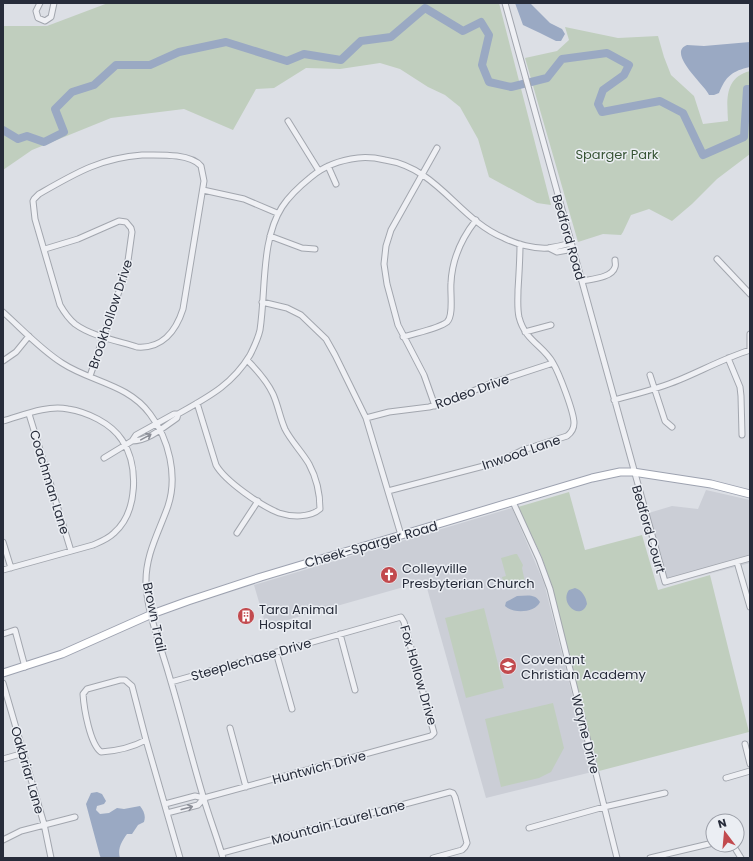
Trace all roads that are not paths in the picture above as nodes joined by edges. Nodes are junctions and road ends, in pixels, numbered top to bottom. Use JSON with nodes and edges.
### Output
{"nodes":[{"id":1,"x":40,"y":3,"type":"edge"},
{"id":2,"x":54,"y":3,"type":"edge"},
{"id":3,"x":505,"y":3,"type":"edge"},
{"id":4,"x":288,"y":121,"type":"dead end"},
{"id":5,"x":437,"y":148,"type":"dead end"},
{"id":6,"x":328,"y":166,"type":"junction"},
{"id":7,"x":319,"y":171,"type":"junction"},
{"id":8,"x":422,"y":173,"type":"junction"},
{"id":9,"x":336,"y":184,"type":"dead end"},
{"id":10,"x":203,"y":190,"type":"junction"},
{"id":11,"x":277,"y":213,"type":"junction"},
{"id":12,"x":476,"y":220,"type":"junction"},
{"id":13,"x":270,"y":236,"type":"junction"},
{"id":14,"x":571,"y":243,"type":"junction"},
{"id":15,"x":520,"y":244,"type":"junction"},
{"id":16,"x":548,"y":248,"type":"junction"},
{"id":17,"x":45,"y":249,"type":"junction"},
{"id":18,"x":315,"y":249,"type":"dead end"},
{"id":19,"x":573,"y":249,"type":"junction"},
{"id":20,"x":717,"y":259,"type":"dead end"},
{"id":21,"x":615,"y":260,"type":"dead end"},
{"id":22,"x":582,"y":281,"type":"junction"},
{"id":23,"x":750,"y":294,"type":"edge"},
{"id":24,"x":262,"y":302,"type":"junction"},
{"id":25,"x":3,"y":312,"type":"edge"},
{"id":26,"x":551,"y":325,"type":"dead end"},
{"id":27,"x":525,"y":332,"type":"junction"},
{"id":28,"x":750,"y":334,"type":"edge"},
{"id":29,"x":29,"y":336,"type":"junction"},
{"id":30,"x":104,"y":337,"type":"junction"},
{"id":31,"x":403,"y":337,"type":"junction"},
{"id":32,"x":750,"y":350,"type":"edge"},
{"id":33,"x":728,"y":358,"type":"junction"},
{"id":34,"x":3,"y":360,"type":"edge"},
{"id":35,"x":247,"y":360,"type":"junction"},
{"id":36,"x":553,"y":363,"type":"junction"},
{"id":37,"x":650,"y":375,"type":"dead end"},
{"id":38,"x":90,"y":376,"type":"junction"},
{"id":39,"x":654,"y":389,"type":"junction"},
{"id":40,"x":614,"y":400,"type":"junction"},
{"id":41,"x":197,"y":403,"type":"junction"},
{"id":42,"x":435,"y":406,"type":"junction"},
{"id":43,"x":29,"y":414,"type":"junction"},
{"id":44,"x":178,"y":414,"type":"junction"},
{"id":45,"x":366,"y":418,"type":"junction"},
{"id":46,"x":3,"y":421,"type":"edge"},
{"id":47,"x":156,"y":423,"type":"junction"},
{"id":48,"x":672,"y":427,"type":"dead end"},
{"id":49,"x":160,"y":429,"type":"junction"},
{"id":50,"x":742,"y":435,"type":"dead end"},
{"id":51,"x":132,"y":441,"type":"junction"},
{"id":52,"x":125,"y":445,"type":"junction"},
{"id":53,"x":104,"y":458,"type":"dead end"},
{"id":54,"x":633,"y":472,"type":"junction"},
{"id":55,"x":388,"y":491,"type":"junction"},
{"id":56,"x":750,"y":494,"type":"edge"},
{"id":57,"x":258,"y":501,"type":"junction"},
{"id":58,"x":513,"y":502,"type":"junction"},
{"id":59,"x":237,"y":533,"type":"dead end"},
{"id":60,"x":400,"y":535,"type":"junction"},
{"id":61,"x":3,"y":542,"type":"edge"},
{"id":62,"x":70,"y":551,"type":"junction"},
{"id":63,"x":750,"y":558,"type":"edge"},
{"id":64,"x":737,"y":562,"type":"junction"},
{"id":65,"x":11,"y":568,"type":"junction"},
{"id":66,"x":3,"y":570,"type":"edge"},
{"id":67,"x":748,"y":594,"type":"edge"},
{"id":68,"x":750,"y":607,"type":"edge"},
{"id":69,"x":152,"y":614,"type":"junction"},
{"id":70,"x":401,"y":618,"type":"joint"},
{"id":71,"x":3,"y":634,"type":"edge"},
{"id":72,"x":340,"y":634,"type":"junction"},
{"id":73,"x":276,"y":652,"type":"junction"},
{"id":74,"x":25,"y":667,"type":"junction"},
{"id":75,"x":3,"y":673,"type":"edge"},
{"id":76,"x":171,"y":682,"type":"junction"},
{"id":77,"x":3,"y":683,"type":"edge"},
{"id":78,"x":356,"y":690,"type":"dead end"},
{"id":79,"x":292,"y":709,"type":"dead end"},
{"id":80,"x":230,"y":728,"type":"dead end"},
{"id":81,"x":433,"y":734,"type":"joint"},
{"id":82,"x":146,"y":740,"type":"junction"},
{"id":83,"x":745,"y":744,"type":"dead end"},
{"id":84,"x":24,"y":753,"type":"junction"},
{"id":85,"x":3,"y":759,"type":"edge"},
{"id":86,"x":750,"y":764,"type":"edge"},
{"id":87,"x":750,"y":771,"type":"edge"},
{"id":88,"x":726,"y":778,"type":"dead end"},
{"id":89,"x":246,"y":787,"type":"junction"},
{"id":90,"x":665,"y":793,"type":"dead end"},
{"id":91,"x":204,"y":798,"type":"junction"},
{"id":92,"x":165,"y":804,"type":"junction"},
{"id":93,"x":604,"y":807,"type":"junction"},
{"id":94,"x":167,"y":813,"type":"junction"},
{"id":95,"x":75,"y":817,"type":"dead end"},
{"id":96,"x":44,"y":824,"type":"junction"},
{"id":97,"x":529,"y":828,"type":"dead end"},
{"id":98,"x":3,"y":840,"type":"edge"},
{"id":99,"x":705,"y":845,"type":"edge"},
{"id":100,"x":677,"y":852,"type":"junction"},
{"id":101,"x":223,"y":856,"type":"edge"},
{"id":102,"x":51,"y":858,"type":"edge"},
{"id":103,"x":180,"y":858,"type":"edge"},
{"id":104,"x":433,"y":858,"type":"edge"},
{"id":105,"x":617,"y":858,"type":"edge"},
{"id":106,"x":650,"y":858,"type":"edge"},
{"id":107,"x":679,"y":858,"type":"edge"}],
"edges":[{"from":1,"to":2,"type":"street"},
{"from":3,"to":14,"type":"street","name":"Bedford Road"},
{"from":4,"to":7,"type":"street"},
{"from":5,"to":8,"type":"street"},
{"from":6,"to":7,"type":"street"},
{"from":6,"to":8,"type":"street"},
{"from":6,"to":9,"type":"street"},
{"from":7,"to":11,"type":"street"},
{"from":8,"to":12,"type":"street"},
{"from":8,"to":31,"type":"street"},
{"from":10,"to":11,"type":"street"},
{"from":10,"to":17,"type":"street"},
{"from":10,"to":30,"type":"street"},
{"from":11,"to":13,"type":"street"},
{"from":12,"to":15,"type":"street"},
{"from":12,"to":31,"type":"street"},
{"from":13,"to":18,"type":"street"},
{"from":13,"to":24,"type":"street"},
{"from":14,"to":16,"type":"street"},
{"from":14,"to":19,"type":"street","name":"Bedford Road"},
{"from":15,"to":16,"type":"street"},
{"from":15,"to":27,"type":"street","name":"Inwood Lane"},
{"from":16,"to":19,"type":"street"},
{"from":17,"to":30,"type":"street"},
{"from":17,"to":30,"type":"street","name":"Brookhollow Drive"},
{"from":19,"to":22,"type":"street","name":"Bedford Road"},
{"from":20,"to":23,"type":"street"},
{"from":21,"to":22,"type":"street"},
{"from":22,"to":40,"type":"street","name":"Bedford Road"},
{"from":24,"to":35,"type":"street"},
{"from":24,"to":45,"type":"street"},
{"from":25,"to":29,"type":"street","name":"Brown Trail"},
{"from":26,"to":27,"type":"street"},
{"from":27,"to":36,"type":"street","name":"Inwood Lane"},
{"from":28,"to":32,"type":"street"},
{"from":29,"to":34,"type":"street"},
{"from":29,"to":38,"type":"street","name":"Brown Trail"},
{"from":30,"to":38,"type":"street","name":"Brookhollow Drive"},
{"from":31,"to":42,"type":"street"},
{"from":32,"to":33,"type":"street"},
{"from":33,"to":39,"type":"street"},
{"from":33,"to":50,"type":"street"},
{"from":35,"to":41,"type":"street"},
{"from":35,"to":57,"type":"street"},
{"from":36,"to":42,"type":"street","name":"Rodeo Drive"},
{"from":36,"to":55,"type":"street","name":"Inwood Lane"},
{"from":37,"to":39,"type":"street"},
{"from":38,"to":47,"type":"street","name":"Brown Trail"},
{"from":39,"to":40,"type":"street"},
{"from":39,"to":48,"type":"street"},
{"from":40,"to":54,"type":"street","name":"Bedford Road"},
{"from":41,"to":44,"type":"street"},
{"from":41,"to":57,"type":"street"},
{"from":42,"to":45,"type":"street","name":"Rodeo Drive"},
{"from":43,"to":46,"type":"street"},
{"from":43,"to":52,"type":"street"},
{"from":43,"to":62,"type":"street","name":"Coachman Lane"},
{"from":44,"to":47,"type":"street"},
{"from":44,"to":49,"type":"street"},
{"from":45,"to":55,"type":"street"},
{"from":47,"to":49,"type":"street","name":"Brown Trail"},
{"from":47,"to":51,"type":"street"},
{"from":51,"to":49,"type":"street","one_way":true},
{"from":49,"to":69,"type":"street","name":"Brown Trail"},
{"from":51,"to":52,"type":"street"},
{"from":52,"to":53,"type":"street"},
{"from":52,"to":62,"type":"street"},
{"from":54,"to":56,"type":"main road","name":"Cheek-Sparger Road"},
{"from":54,"to":58,"type":"main road","name":"Cheek-Sparger Road"},
{"from":54,"to":64,"type":"street","name":"Bedford Court"},
{"from":55,"to":60,"type":"street"},
{"from":57,"to":59,"type":"street"},
{"from":58,"to":60,"type":"main road","name":"Cheek-Sparger Road"},
{"from":58,"to":93,"type":"street","name":"Wayne Drive"},
{"from":60,"to":69,"type":"main road","name":"Cheek-Sparger Road"},
{"from":61,"to":65,"type":"street"},
{"from":62,"to":65,"type":"street"},
{"from":63,"to":64,"type":"street"},
{"from":64,"to":67,"type":"street"},
{"from":65,"to":66,"type":"street"},
{"from":67,"to":68,"type":"street"},
{"from":69,"to":74,"type":"main road","name":"Cheek-Sparger Road"},
{"from":69,"to":76,"type":"street","name":"Brown Trail"},
{"from":70,"to":72,"type":"street","name":"Steeplechase Drive"},
{"from":70,"to":81,"type":"street","name":"Fox Hollow Drive"},
{"from":71,"to":74,"type":"street"},
{"from":72,"to":73,"type":"street","name":"Steeplechase Drive"},
{"from":72,"to":78,"type":"street"},
{"from":73,"to":76,"type":"street","name":"Steeplechase Drive"},
{"from":73,"to":79,"type":"street"},
{"from":74,"to":75,"type":"main road","name":"Cheek-Sparger Road"},
{"from":76,"to":91,"type":"street","name":"Brown Trail"},
{"from":77,"to":84,"type":"street","name":"Oakbriar Lane"},
{"from":80,"to":89,"type":"street"},
{"from":81,"to":89,"type":"street","name":"Huntwich Drive"},
{"from":82,"to":82,"type":"street"},
{"from":82,"to":92,"type":"street"},
{"from":83,"to":86,"type":"street"},
{"from":84,"to":85,"type":"street"},
{"from":84,"to":96,"type":"street","name":"Oakbriar Lane"},
{"from":87,"to":88,"type":"street"},
{"from":89,"to":91,"type":"street","name":"Huntwich Drive"},
{"from":90,"to":93,"type":"street"},
{"from":91,"to":92,"type":"street"},
{"from":94,"to":91,"type":"street","one_way":true},
{"from":91,"to":101,"type":"street","name":"Brown Trail"},
{"from":92,"to":94,"type":"street"},
{"from":93,"to":97,"type":"street"},
{"from":93,"to":105,"type":"street","name":"Wayne Drive"},
{"from":94,"to":103,"type":"street"},
{"from":95,"to":96,"type":"street"},
{"from":96,"to":98,"type":"street"},
{"from":96,"to":102,"type":"street","name":"Oakbriar Lane"},
{"from":99,"to":100,"type":"street"},
{"from":100,"to":106,"type":"street"},
{"from":100,"to":107,"type":"street"},
{"from":101,"to":104,"type":"street","name":"Mountain Laurel Lane"}]}
